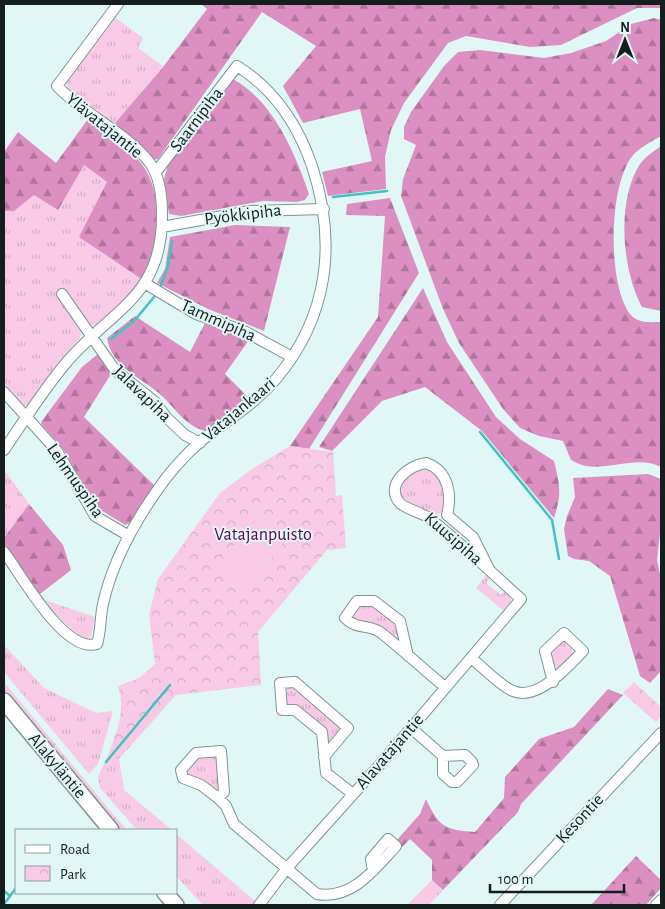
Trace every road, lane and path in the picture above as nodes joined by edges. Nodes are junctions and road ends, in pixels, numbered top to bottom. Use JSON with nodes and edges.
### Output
{"nodes":[{"id":1,"x":118,"y":4,"type":"edge"},
{"id":2,"x":237,"y":66,"type":"joint"},
{"id":3,"x":156,"y":172,"type":"junction"},
{"id":4,"x":324,"y":209,"type":"junction"},
{"id":5,"x":162,"y":227,"type":"junction"},
{"id":6,"x":146,"y":284,"type":"junction"},
{"id":7,"x":62,"y":294,"type":"dead end"},
{"id":8,"x":93,"y":336,"type":"junction"},
{"id":9,"x":292,"y":357,"type":"junction"},
{"id":10,"x":4,"y":392,"type":"edge"},
{"id":11,"x":26,"y":418,"type":"junction"},
{"id":12,"x":200,"y":442,"type":"junction"},
{"id":13,"x":4,"y":450,"type":"edge"},
{"id":14,"x":447,"y":515,"type":"junction"},
{"id":15,"x":438,"y":525,"type":"junction"},
{"id":16,"x":129,"y":536,"type":"junction"},
{"id":17,"x":4,"y":552,"type":"edge"},
{"id":18,"x":490,"y":571,"type":"junction"},
{"id":19,"x":521,"y":599,"type":"joint"},
{"id":20,"x":408,"y":656,"type":"junction"},
{"id":21,"x":471,"y":658,"type":"junction"},
{"id":22,"x":553,"y":682,"type":"junction"},
{"id":23,"x":445,"y":687,"type":"junction"},
{"id":24,"x":4,"y":701,"type":"edge"},
{"id":25,"x":411,"y":728,"type":"junction"},
{"id":26,"x":661,"y":733,"type":"edge"},
{"id":27,"x":443,"y":756,"type":"dead end"},
{"id":28,"x":324,"y":757,"type":"junction"},
{"id":29,"x":353,"y":794,"type":"junction"},
{"id":30,"x":218,"y":798,"type":"junction"},
{"id":31,"x":110,"y":829,"type":"edge"},
{"id":32,"x":287,"y":868,"type":"junction"},
{"id":33,"x":372,"y":871,"type":"dead end"},
{"id":34,"x":166,"y":894,"type":"edge"},
{"id":35,"x":661,"y":900,"type":"edge"},
{"id":36,"x":176,"y":905,"type":"edge"},
{"id":37,"x":259,"y":905,"type":"edge"},
{"id":38,"x":500,"y":905,"type":"edge"},
{"id":39,"x":656,"y":905,"type":"edge"}],
"edges":[{"from":1,"to":3,"type":"street","name":"Ylävatajantie"},
{"from":2,"to":3,"type":"street","name":"Saarnipiha"},
{"from":2,"to":4,"type":"street","name":"Vatajankaari"},
{"from":3,"to":5,"type":"street","name":"Ylävatajantie"},
{"from":4,"to":5,"type":"street","name":"Pyökkipiha"},
{"from":4,"to":9,"type":"street","name":"Vatajankaari"},
{"from":5,"to":6,"type":"street","name":"Ylävatajantie"},
{"from":6,"to":8,"type":"street","name":"Ylävatajantie"},
{"from":6,"to":9,"type":"street","name":"Tammipiha"},
{"from":7,"to":8,"type":"street","name":"Jalavapiha"},
{"from":8,"to":11,"type":"street","name":"Ylävatajantie"},
{"from":8,"to":12,"type":"street","name":"Jalavapiha"},
{"from":9,"to":12,"type":"street","name":"Vatajankaari"},
{"from":10,"to":11,"type":"street","name":"Lehmuspiha"},
{"from":11,"to":13,"type":"street","name":"Ylävatajantie"},
{"from":11,"to":16,"type":"street","name":"Lehmuspiha"},
{"from":12,"to":16,"type":"street","name":"Vatajankaari"},
{"from":14,"to":15,"type":"street"},
{"from":14,"to":15,"type":"street","name":"Kuusipiha"},
{"from":14,"to":18,"type":"street","name":"Kuusipiha"},
{"from":15,"to":18,"type":"street","name":"Kuusipiha"},
{"from":16,"to":17,"type":"street","name":"Vatajankaari"},
{"from":18,"to":19,"type":"street","name":"Kuusipiha"},
{"from":19,"to":21,"type":"street","name":"Alavatajantie"},
{"from":20,"to":20,"type":"street"},
{"from":20,"to":23,"type":"street"},
{"from":21,"to":22,"type":"street"},
{"from":21,"to":23,"type":"street","name":"Alavatajantie"},
{"from":22,"to":22,"type":"street"},
{"from":23,"to":25,"type":"street","name":"Alavatajantie"},
{"from":24,"to":31,"type":"street","name":"Alakyläntie"},
{"from":25,"to":27,"type":"street"},
{"from":25,"to":29,"type":"street","name":"Alavatajantie"},
{"from":26,"to":38,"type":"street","name":"Kesontie"},
{"from":28,"to":28,"type":"street"},
{"from":28,"to":29,"type":"street"},
{"from":29,"to":32,"type":"street","name":"Alavatajantie"},
{"from":30,"to":30,"type":"street"},
{"from":30,"to":32,"type":"street"},
{"from":32,"to":33,"type":"street"},
{"from":32,"to":37,"type":"street","name":"Alavatajantie"},
{"from":34,"to":36,"type":"street"},
{"from":35,"to":39,"type":"street"}]}
